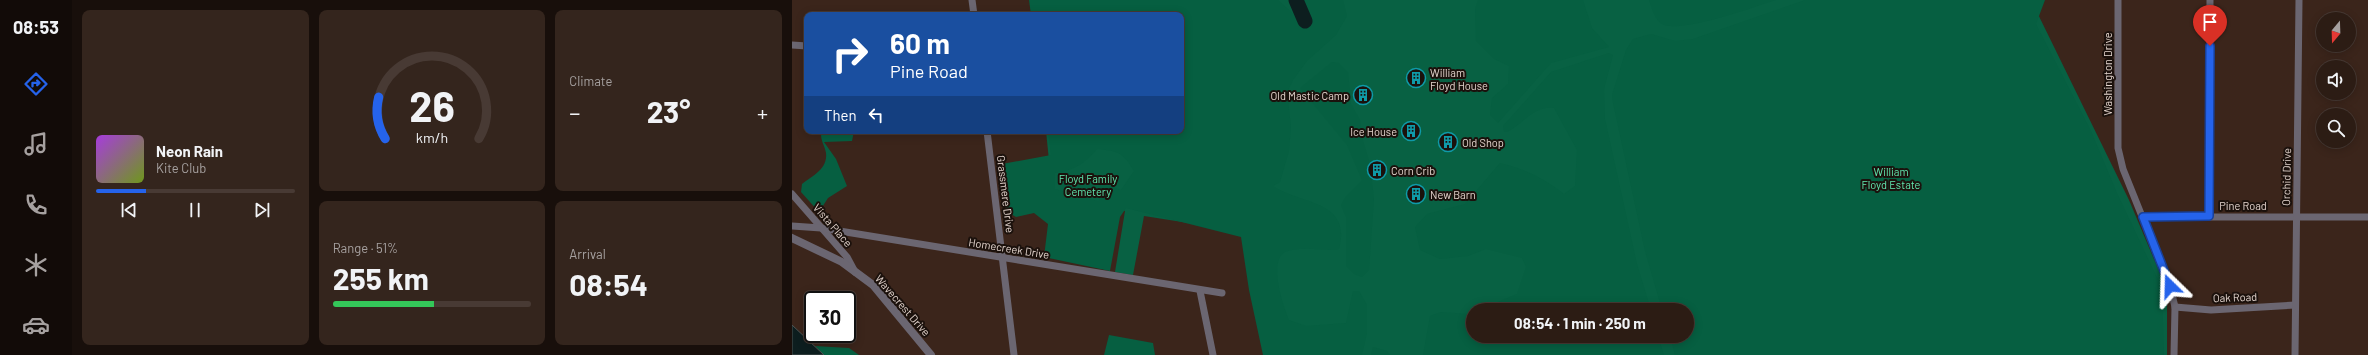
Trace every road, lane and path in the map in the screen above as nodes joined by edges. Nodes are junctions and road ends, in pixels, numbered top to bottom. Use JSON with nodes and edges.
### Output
{"nodes":[{"id":1,"x":972,"y":0,"type":"edge"},
{"id":2,"x":2118,"y":0,"type":"edge"},
{"id":3,"x":2210,"y":0,"type":"edge"},
{"id":4,"x":2299,"y":0,"type":"edge"},
{"id":5,"x":974,"y":12,"type":"edge"},
{"id":6,"x":792,"y":45,"type":"edge"},
{"id":7,"x":804,"y":46,"type":"edge"},
{"id":8,"x":987,"y":134,"type":"edge"},
{"id":9,"x":792,"y":194,"type":"edge"},
{"id":10,"x":2209,"y":216,"type":"junction"},
{"id":11,"x":2297,"y":216,"type":"junction"},
{"id":12,"x":2143,"y":217,"type":"junction"},
{"id":13,"x":2368,"y":217,"type":"edge"},
{"id":14,"x":792,"y":226,"type":"edge"},
{"id":15,"x":821,"y":228,"type":"junction"},
{"id":16,"x":792,"y":238,"type":"edge"},
{"id":17,"x":1003,"y":259,"type":"junction"},
{"id":18,"x":856,"y":272,"type":"junction"},
{"id":19,"x":1200,"y":291,"type":"junction"},
{"id":20,"x":1222,"y":294,"type":"dead end"},
{"id":21,"x":2295,"y":305,"type":"junction"},
{"id":22,"x":2175,"y":307,"type":"junction"},
{"id":23,"x":931,"y":355,"type":"edge"},
{"id":24,"x":1014,"y":355,"type":"edge"},
{"id":25,"x":1214,"y":355,"type":"edge"},
{"id":26,"x":2174,"y":355,"type":"edge"},
{"id":27,"x":2295,"y":355,"type":"edge"}],
"edges":[{"from":1,"to":5,"type":"street"},
{"from":2,"to":12,"type":"street","name":"Washington Drive"},
{"from":3,"to":10,"type":"street"},
{"from":4,"to":11,"type":"street","name":"Orchid Drive"},
{"from":6,"to":7,"type":"street"},
{"from":8,"to":17,"type":"street","name":"Grassmere Drive"},
{"from":9,"to":15,"type":"street","name":"Vista Place"},
{"from":10,"to":11,"type":"street","name":"Pine Road"},
{"from":10,"to":12,"type":"street","name":"Pine Road"},
{"from":11,"to":13,"type":"street","name":"Pine Road"},
{"from":11,"to":21,"type":"street","name":"Orchid Drive"},
{"from":12,"to":22,"type":"street","name":"Washington Drive"},
{"from":14,"to":15,"type":"street","name":"Homecreek Drive"},
{"from":15,"to":17,"type":"street","name":"Homecreek Drive"},
{"from":15,"to":18,"type":"street","name":"Vista Place"},
{"from":16,"to":18,"type":"street","name":"Wavecrest Drive"},
{"from":17,"to":19,"type":"street","name":"Homecreek Drive"},
{"from":17,"to":24,"type":"street","name":"Grassmere Drive"},
{"from":18,"to":23,"type":"street","name":"Wavecrest Drive"},
{"from":19,"to":20,"type":"street","name":"Homecreek Drive"},
{"from":19,"to":25,"type":"street"},
{"from":21,"to":22,"type":"street","name":"Oak Road"},
{"from":21,"to":27,"type":"street","name":"Orchid Drive"},
{"from":22,"to":26,"type":"street","name":"Washington Drive"}]}
